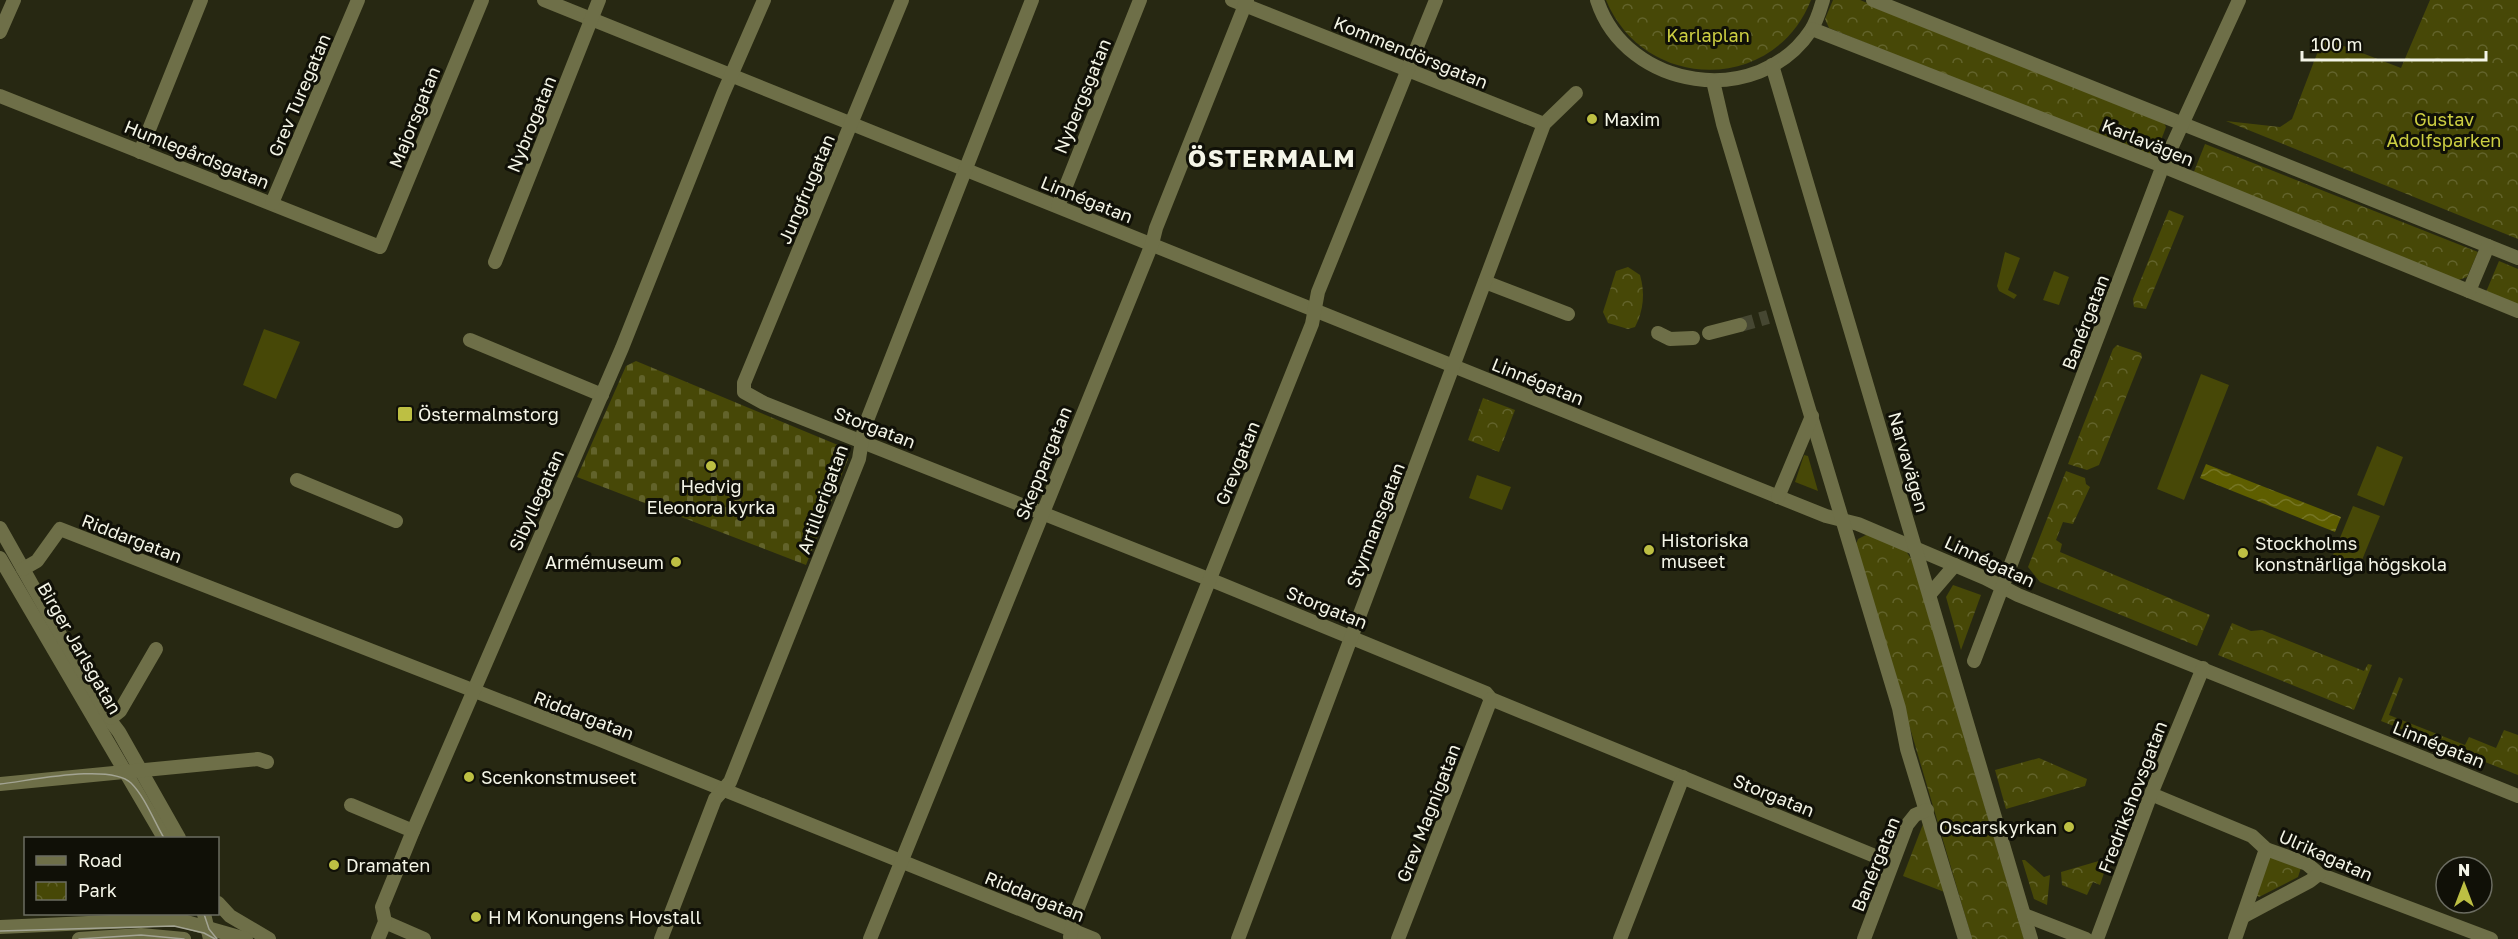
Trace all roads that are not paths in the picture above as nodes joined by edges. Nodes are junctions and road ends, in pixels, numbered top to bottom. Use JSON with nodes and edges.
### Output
{"nodes":[{"id":1,"x":4,"y":0,"type":"edge"},
{"id":2,"x":14,"y":0,"type":"edge"},
{"id":3,"x":201,"y":0,"type":"edge"},
{"id":4,"x":358,"y":0,"type":"edge"},
{"id":5,"x":482,"y":0,"type":"edge"},
{"id":6,"x":544,"y":0,"type":"edge"},
{"id":7,"x":599,"y":0,"type":"edge"},
{"id":8,"x":764,"y":0,"type":"edge"},
{"id":9,"x":902,"y":0,"type":"edge"},
{"id":10,"x":1032,"y":0,"type":"edge"},
{"id":11,"x":1140,"y":0,"type":"edge"},
{"id":12,"x":1436,"y":0,"type":"edge"},
{"id":13,"x":1597,"y":0,"type":"edge"},
{"id":14,"x":1823,"y":0,"type":"edge"},
{"id":15,"x":1873,"y":0,"type":"edge"},
{"id":16,"x":2239,"y":0,"type":"edge"},
{"id":17,"x":1242,"y":2,"type":"edge"},
{"id":18,"x":0,"y":9,"type":"edge"},
{"id":19,"x":592,"y":19,"type":"junction"},
{"id":20,"x":1812,"y":29,"type":"junction"},
{"id":21,"x":0,"y":32,"type":"edge"},
{"id":22,"x":1772,"y":65,"type":"junction"},
{"id":23,"x":1408,"y":71,"type":"junction"},
{"id":24,"x":732,"y":75,"type":"junction"},
{"id":25,"x":1713,"y":81,"type":"junction"},
{"id":26,"x":1576,"y":93,"type":"dead end"},
{"id":27,"x":0,"y":96,"type":"edge"},
{"id":28,"x":852,"y":124,"type":"junction"},
{"id":29,"x":1544,"y":124,"type":"junction"},
{"id":30,"x":2183,"y":124,"type":"junction"},
{"id":31,"x":140,"y":152,"type":"junction"},
{"id":32,"x":2162,"y":168,"type":"junction"},
{"id":33,"x":965,"y":170,"type":"junction"},
{"id":34,"x":272,"y":203,"type":"junction"},
{"id":35,"x":1058,"y":206,"type":"junction"},
{"id":36,"x":1152,"y":244,"type":"junction"},
{"id":37,"x":2488,"y":246,"type":"junction"},
{"id":38,"x":380,"y":247,"type":"joint"},
{"id":39,"x":2518,"y":258,"type":"edge"},
{"id":40,"x":495,"y":262,"type":"dead end"},
{"id":41,"x":1485,"y":282,"type":"junction"},
{"id":42,"x":2469,"y":291,"type":"junction"},
{"id":43,"x":1315,"y":310,"type":"junction"},
{"id":44,"x":2518,"y":311,"type":"edge"},
{"id":45,"x":1568,"y":314,"type":"dead end"},
{"id":46,"x":1740,"y":325,"type":"tunnel mouth"},
{"id":47,"x":1658,"y":333,"type":"dead end"},
{"id":48,"x":1710,"y":333,"type":"dead end"},
{"id":49,"x":1693,"y":338,"type":"dead end"},
{"id":50,"x":471,"y":340,"type":"dead end"},
{"id":51,"x":1454,"y":366,"type":"junction"},
{"id":52,"x":744,"y":392,"type":"joint"},
{"id":53,"x":602,"y":395,"type":"junction"},
{"id":54,"x":1812,"y":416,"type":"junction"},
{"id":55,"x":862,"y":441,"type":"junction"},
{"id":56,"x":297,"y":480,"type":"dead end"},
{"id":57,"x":1778,"y":497,"type":"junction"},
{"id":58,"x":1042,"y":513,"type":"junction"},
{"id":59,"x":396,"y":521,"type":"dead end"},
{"id":60,"x":1842,"y":522,"type":"junction"},
{"id":61,"x":0,"y":528,"type":"edge"},
{"id":62,"x":0,"y":544,"type":"edge"},
{"id":63,"x":1917,"y":548,"type":"junction"},
{"id":64,"x":0,"y":558,"type":"edge"},
{"id":65,"x":1955,"y":565,"type":"junction"},
{"id":66,"x":23,"y":569,"type":"junction"},
{"id":67,"x":1209,"y":579,"type":"junction"},
{"id":68,"x":2002,"y":586,"type":"junction"},
{"id":69,"x":1930,"y":594,"type":"junction"},
{"id":70,"x":1352,"y":637,"type":"junction"},
{"id":71,"x":156,"y":649,"type":"dead end"},
{"id":72,"x":1974,"y":662,"type":"dead end"},
{"id":73,"x":2203,"y":668,"type":"junction"},
{"id":74,"x":472,"y":691,"type":"junction"},
{"id":75,"x":1491,"y":699,"type":"junction"},
{"id":76,"x":111,"y":718,"type":"junction"},
{"id":77,"x":267,"y":762,"type":"dead end"},
{"id":78,"x":141,"y":770,"type":"junction"},
{"id":79,"x":126,"y":772,"type":"junction"},
{"id":80,"x":1683,"y":777,"type":"junction"},
{"id":81,"x":0,"y":784,"type":"edge"},
{"id":82,"x":723,"y":791,"type":"junction"},
{"id":83,"x":2151,"y":794,"type":"junction"},
{"id":84,"x":2518,"y":796,"type":"edge"},
{"id":85,"x":351,"y":805,"type":"dead end"},
{"id":86,"x":1927,"y":810,"type":"junction"},
{"id":87,"x":413,"y":831,"type":"junction"},
{"id":88,"x":163,"y":837,"type":"edge"},
{"id":89,"x":178,"y":837,"type":"edge"},
{"id":90,"x":2266,"y":849,"type":"junction"},
{"id":91,"x":902,"y":861,"type":"junction"},
{"id":92,"x":1892,"y":863,"type":"junction"},
{"id":93,"x":2319,"y":874,"type":"junction"},
{"id":94,"x":219,"y":904,"type":"edge"},
{"id":95,"x":204,"y":915,"type":"edge"},
{"id":96,"x":2024,"y":915,"type":"junction"},
{"id":97,"x":179,"y":916,"type":"edge"},
{"id":98,"x":2244,"y":916,"type":"junction"},
{"id":99,"x":384,"y":918,"type":"junction"},
{"id":100,"x":0,"y":929,"type":"edge"},
{"id":101,"x":148,"y":935,"type":"junction"},
{"id":102,"x":209,"y":935,"type":"edge"},
{"id":103,"x":1070,"y":935,"type":"edge"},
{"id":104,"x":2466,"y":935,"type":"edge"},
{"id":105,"x":665,"y":938,"type":"edge"},
{"id":106,"x":79,"y":939,"type":"edge"},
{"id":107,"x":163,"y":939,"type":"edge"},
{"id":108,"x":184,"y":939,"type":"edge"},
{"id":109,"x":246,"y":939,"type":"edge"},
{"id":110,"x":268,"y":939,"type":"edge"},
{"id":111,"x":368,"y":939,"type":"edge"},
{"id":112,"x":378,"y":939,"type":"edge"},
{"id":113,"x":424,"y":939,"type":"edge"},
{"id":114,"x":870,"y":939,"type":"edge"},
{"id":115,"x":1094,"y":939,"type":"edge"},
{"id":116,"x":1238,"y":939,"type":"edge"},
{"id":117,"x":1398,"y":939,"type":"edge"},
{"id":118,"x":1620,"y":939,"type":"edge"},
{"id":119,"x":1864,"y":939,"type":"edge"},
{"id":120,"x":1965,"y":939,"type":"edge"},
{"id":121,"x":2031,"y":939,"type":"edge"},
{"id":122,"x":2086,"y":939,"type":"edge"},
{"id":123,"x":2097,"y":939,"type":"edge"},
{"id":124,"x":2235,"y":939,"type":"edge"},
{"id":125,"x":2491,"y":939,"type":"edge"}],
"edges":[{"from":1,"to":18,"type":"street"},
{"from":2,"to":21,"type":"street"},
{"from":3,"to":31,"type":"street"},
{"from":4,"to":34,"type":"street","name":"Grev Turegatan"},
{"from":5,"to":38,"type":"street","name":"Majorsgatan"},
{"from":6,"to":19,"type":"street","name":"Linnégatan"},
{"from":7,"to":19,"type":"street","name":"Nybrogatan"},
{"from":8,"to":24,"type":"street","name":"Sibyllegatan"},
{"from":9,"to":28,"type":"street","name":"Jungfrugatan"},
{"from":10,"to":33,"type":"street","name":"Artillerigatan"},
{"from":11,"to":35,"type":"street","name":"Nybergsgatan"},
{"from":12,"to":23,"type":"street","name":"Grevgatan"},
{"from":13,"to":25,"type":"street"},
{"from":14,"to":20,"type":"street"},
{"from":15,"to":30,"type":"street","name":"Karlavägen"},
{"from":16,"to":30,"type":"street","name":"Banérgatan"},
{"from":17,"to":23,"type":"street","name":"Kommendörsgatan"},
{"from":17,"to":36,"type":"street","name":"Skeppargatan"},
{"from":19,"to":24,"type":"street","name":"Linnégatan"},
{"from":19,"to":40,"type":"street","name":"Nybrogatan"},
{"from":20,"to":22,"type":"street"},
{"from":20,"to":32,"type":"street","name":"Karlavägen"},
{"from":22,"to":25,"type":"street"},
{"from":22,"to":63,"type":"street","name":"Narvavägen"},
{"from":23,"to":29,"type":"street","name":"Kommendörsgatan"},
{"from":23,"to":43,"type":"street","name":"Grevgatan"},
{"from":24,"to":28,"type":"street","name":"Linnégatan"},
{"from":24,"to":53,"type":"street","name":"Sibyllegatan"},
{"from":25,"to":54,"type":"street"},
{"from":26,"to":29,"type":"street"},
{"from":27,"to":31,"type":"street","name":"Humlegårdsgatan"},
{"from":28,"to":33,"type":"street","name":"Linnégatan"},
{"from":28,"to":52,"type":"street","name":"Jungfrugatan"},
{"from":29,"to":41,"type":"street","name":"Styrmansgatan"},
{"from":30,"to":32,"type":"street","name":"Banérgatan"},
{"from":30,"to":37,"type":"street","name":"Karlavägen"},
{"from":31,"to":34,"type":"street","name":"Humlegårdsgatan"},
{"from":32,"to":42,"type":"street","name":"Karlavägen"},
{"from":32,"to":68,"type":"street","name":"Banérgatan"},
{"from":33,"to":35,"type":"street","name":"Linnégatan"},
{"from":33,"to":55,"type":"street","name":"Artillerigatan"},
{"from":34,"to":38,"type":"street","name":"Humlegårdsgatan"},
{"from":35,"to":36,"type":"street","name":"Linnégatan"},
{"from":36,"to":43,"type":"street","name":"Linnégatan"},
{"from":36,"to":58,"type":"street","name":"Skeppargatan"},
{"from":37,"to":39,"type":"street","name":"Karlavägen"},
{"from":37,"to":42,"type":"street"},
{"from":41,"to":45,"type":"street"},
{"from":41,"to":51,"type":"street","name":"Styrmansgatan"},
{"from":42,"to":44,"type":"street","name":"Karlavägen"},
{"from":43,"to":51,"type":"street","name":"Linnégatan"},
{"from":43,"to":67,"type":"street","name":"Grevgatan"},
{"from":46,"to":48,"type":"street"},
{"from":47,"to":49,"type":"street"},
{"from":50,"to":53,"type":"street"},
{"from":51,"to":57,"type":"street","name":"Linnégatan"},
{"from":51,"to":70,"type":"street","name":"Styrmansgatan"},
{"from":52,"to":55,"type":"street","name":"Storgatan"},
{"from":53,"to":74,"type":"street","name":"Sibyllegatan"},
{"from":54,"to":57,"type":"street"},
{"from":54,"to":60,"type":"street"},
{"from":55,"to":58,"type":"street","name":"Storgatan"},
{"from":55,"to":82,"type":"street","name":"Artillerigatan"},
{"from":56,"to":59,"type":"street"},
{"from":57,"to":60,"type":"street","name":"Linnégatan"},
{"from":58,"to":67,"type":"street","name":"Storgatan"},
{"from":58,"to":91,"type":"street","name":"Skeppargatan"},
{"from":60,"to":63,"type":"street","name":"Linnégatan"},
{"from":60,"to":86,"type":"street"},
{"from":61,"to":66,"type":"street","name":"Birger Jarlsgatan"},
{"from":62,"to":79,"type":"street","name":"Birger Jarlsgatan"},
{"from":63,"to":65,"type":"street","name":"Linnégatan"},
{"from":63,"to":69,"type":"street","name":"Narvavägen"},
{"from":64,"to":79,"type":"street","name":"Birger Jarlsgatan"},
{"from":65,"to":68,"type":"street","name":"Linnégatan"},
{"from":65,"to":69,"type":"street"},
{"from":66,"to":74,"type":"street","name":"Riddargatan"},
{"from":66,"to":76,"type":"street","name":"Birger Jarlsgatan"},
{"from":67,"to":70,"type":"street","name":"Storgatan"},
{"from":67,"to":103,"type":"street","name":"Grevgatan"},
{"from":68,"to":72,"type":"street","name":"Banérgatan"},
{"from":68,"to":73,"type":"street","name":"Linnégatan"},
{"from":69,"to":96,"type":"street","name":"Narvavägen"},
{"from":70,"to":75,"type":"street","name":"Storgatan"},
{"from":70,"to":116,"type":"street","name":"Styrmansgatan"},
{"from":71,"to":76,"type":"street","name":"Birger Jarlsgatan"},
{"from":73,"to":83,"type":"street","name":"Fredrikshovsgatan"},
{"from":73,"to":84,"type":"street","name":"Linnégatan"},
{"from":74,"to":82,"type":"street","name":"Riddargatan"},
{"from":74,"to":87,"type":"street","name":"Sibyllegatan"},
{"from":75,"to":80,"type":"street","name":"Storgatan"},
{"from":75,"to":117,"type":"street","name":"Grev Magnigatan"},
{"from":76,"to":78,"type":"street","name":"Birger Jarlsgatan"},
{"from":77,"to":78,"type":"street"},
{"from":78,"to":79,"type":"street"},
{"from":78,"to":89,"type":"street","name":"Birger Jarlsgatan"},
{"from":79,"to":81,"type":"street"},
{"from":79,"to":88,"type":"street","name":"Birger Jarlsgatan"},
{"from":80,"to":92,"type":"street","name":"Storgatan"},
{"from":80,"to":118,"type":"street"},
{"from":82,"to":91,"type":"street","name":"Riddargatan"},
{"from":82,"to":105,"type":"street","name":"Artillerigatan"},
{"from":83,"to":90,"type":"street","name":"Ulrikagatan"},
{"from":83,"to":123,"type":"street","name":"Fredrikshovsgatan"},
{"from":85,"to":87,"type":"street"},
{"from":86,"to":92,"type":"street","name":"Banérgatan"},
{"from":86,"to":120,"type":"street"},
{"from":87,"to":99,"type":"street","name":"Sibyllegatan"},
{"from":90,"to":93,"type":"street","name":"Ulrikagatan"},
{"from":90,"to":98,"type":"street"},
{"from":91,"to":103,"type":"street","name":"Riddargatan"},
{"from":91,"to":114,"type":"street","name":"Skeppargatan"},
{"from":92,"to":119,"type":"street","name":"Banérgatan"},
{"from":93,"to":98,"type":"street"},
{"from":93,"to":104,"type":"street","name":"Ulrikagatan"},
{"from":94,"to":110,"type":"street"},
{"from":95,"to":102,"type":"street"},
{"from":96,"to":121,"type":"street","name":"Narvavägen"},
{"from":96,"to":122,"type":"street"},
{"from":97,"to":100,"type":"street"},
{"from":97,"to":102,"type":"street"},
{"from":98,"to":124,"type":"street"},
{"from":99,"to":111,"type":"street","name":"Sibyllegatan"},
{"from":99,"to":112,"type":"street","name":"Sibyllegatan"},
{"from":99,"to":113,"type":"street"},
{"from":100,"to":102,"type":"street"},
{"from":101,"to":106,"type":"street"},
{"from":101,"to":107,"type":"street"},
{"from":101,"to":108,"type":"street"},
{"from":102,"to":109,"type":"street"},
{"from":103,"to":115,"type":"street","name":"Riddargatan"},
{"from":104,"to":125,"type":"street","name":"Ulrikagatan"}]}
